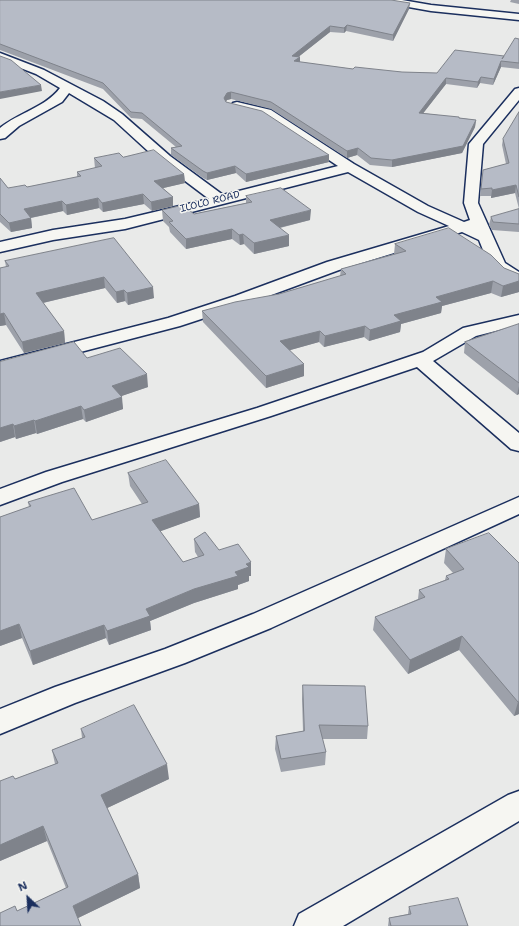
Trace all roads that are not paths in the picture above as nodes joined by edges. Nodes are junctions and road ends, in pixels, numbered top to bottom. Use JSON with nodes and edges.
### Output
{"nodes":[{"id":1,"x":386,"y":0,"type":"edge"},
{"id":2,"x":519,"y":16,"type":"edge"},
{"id":3,"x":0,"y":56,"type":"edge"},
{"id":4,"x":13,"y":61,"type":"junction"},
{"id":5,"x":0,"y":63,"type":"edge"},
{"id":6,"x":67,"y":87,"type":"junction"},
{"id":7,"x":519,"y":92,"type":"edge"},
{"id":8,"x":231,"y":104,"type":"edge"},
{"id":9,"x":0,"y":135,"type":"edge"},
{"id":10,"x":348,"y":167,"type":"junction"},
{"id":11,"x":219,"y":199,"type":"junction"},
{"id":12,"x":476,"y":229,"type":"junction"},
{"id":13,"x":0,"y":247,"type":"edge"},
{"id":14,"x":519,"y":279,"type":"edge"},
{"id":15,"x":519,"y":320,"type":"edge"},
{"id":16,"x":419,"y":359,"type":"junction"},
{"id":17,"x":0,"y":367,"type":"edge"},
{"id":18,"x":519,"y":444,"type":"edge"},
{"id":19,"x":0,"y":497,"type":"edge"},
{"id":20,"x":519,"y":506,"type":"edge"},
{"id":21,"x":0,"y":722,"type":"edge"},
{"id":22,"x":519,"y":804,"type":"edge"},
{"id":23,"x":311,"y":926,"type":"edge"}],
"edges":[{"from":1,"to":2,"type":"street"},
{"from":3,"to":4,"type":"street"},
{"from":4,"to":5,"type":"street"},
{"from":4,"to":6,"type":"street"},
{"from":6,"to":9,"type":"street"},
{"from":6,"to":11,"type":"street"},
{"from":7,"to":12,"type":"street"},
{"from":8,"to":10,"type":"street"},
{"from":10,"to":11,"type":"street","name":"ILOLO ROAD"},
{"from":10,"to":12,"type":"street"},
{"from":11,"to":13,"type":"street","name":"ILOLO ROAD"},
{"from":12,"to":14,"type":"street"},
{"from":12,"to":17,"type":"street"},
{"from":15,"to":16,"type":"street"},
{"from":16,"to":18,"type":"street"},
{"from":16,"to":19,"type":"street"},
{"from":20,"to":21,"type":"street"},
{"from":22,"to":23,"type":"street"}]}
